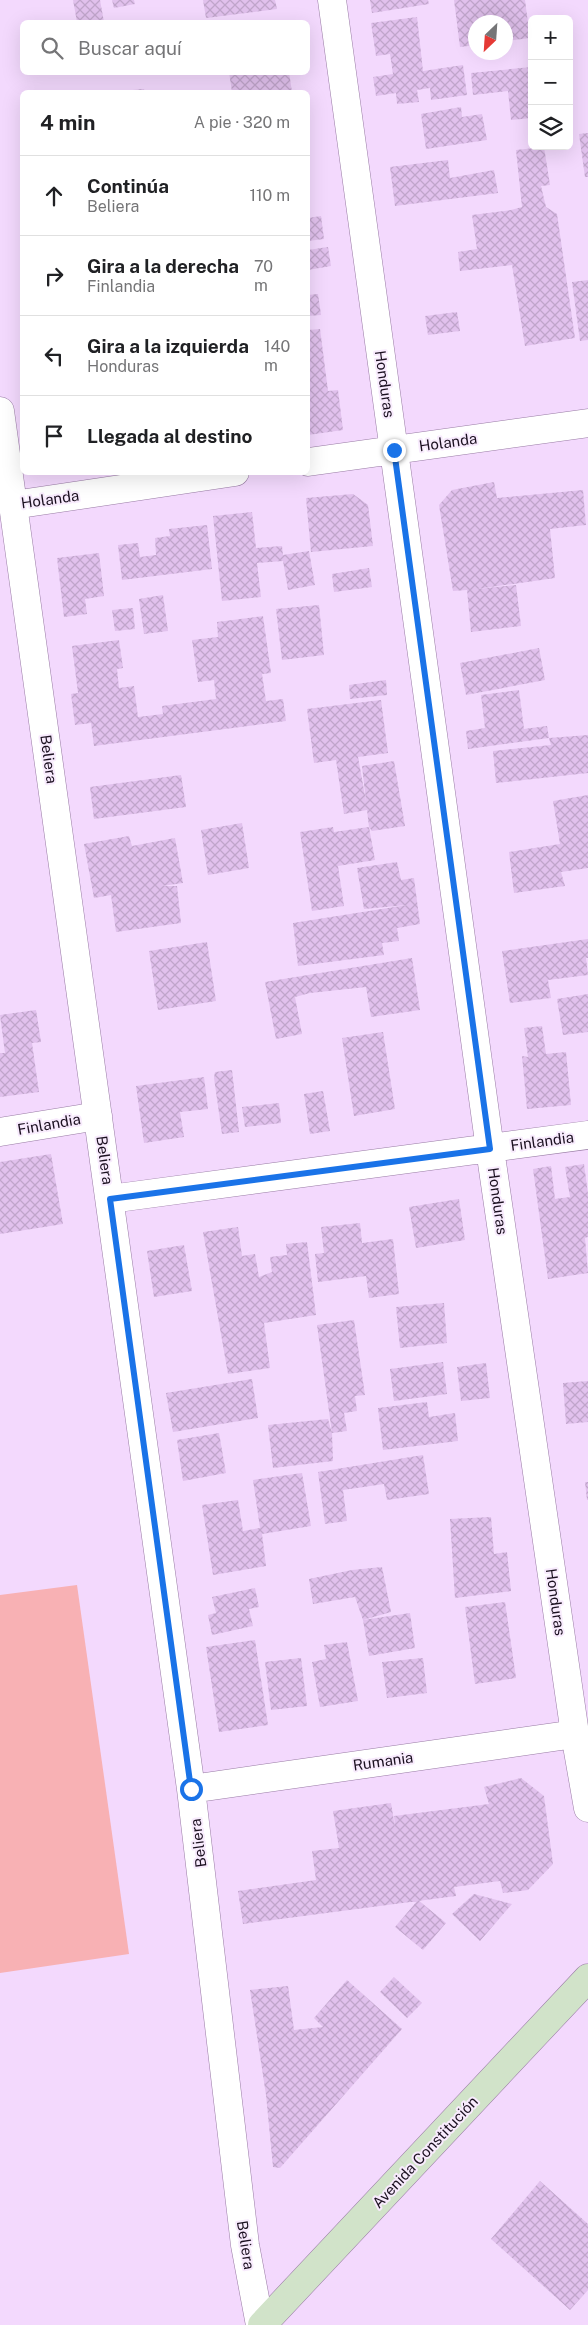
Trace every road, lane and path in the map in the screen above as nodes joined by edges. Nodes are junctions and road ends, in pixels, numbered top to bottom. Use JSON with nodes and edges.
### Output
{"nodes":[{"id":1,"x":332,"y":0,"type":"edge"},
{"id":2,"x":0,"y":411,"type":"edge"},
{"id":3,"x":588,"y":423,"type":"edge"},
{"id":4,"x":394,"y":450,"type":"junction"},
{"id":5,"x":310,"y":462,"type":"edge"},
{"id":6,"x":215,"y":475,"type":"edge"},
{"id":7,"x":13,"y":505,"type":"junction"},
{"id":8,"x":98,"y":1116,"type":"junction"},
{"id":9,"x":0,"y":1132,"type":"edge"},
{"id":10,"x":588,"y":1135,"type":"edge"},
{"id":11,"x":490,"y":1149,"type":"junction"},
{"id":12,"x":110,"y":1199,"type":"junction"},
{"id":13,"x":575,"y":1734,"type":"junction"},
{"id":14,"x":191,"y":1789,"type":"junction"},
{"id":15,"x":588,"y":1808,"type":"edge"},
{"id":16,"x":588,"y":1978,"type":"edge"},
{"id":17,"x":261,"y":2325,"type":"edge"}],
"edges":[{"from":1,"to":4,"type":"street","name":"Honduras"},
{"from":2,"to":7,"type":"street","name":"Beliera"},
{"from":3,"to":4,"type":"street","name":"Holanda"},
{"from":4,"to":5,"type":"street","name":"Holanda"},
{"from":4,"to":11,"type":"street","name":"Honduras"},
{"from":6,"to":7,"type":"street","name":"Holanda"},
{"from":7,"to":8,"type":"street","name":"Beliera"},
{"from":8,"to":9,"type":"street","name":"Finlandia"},
{"from":8,"to":12,"type":"street","name":"Beliera"},
{"from":10,"to":11,"type":"street","name":"Finlandia"},
{"from":11,"to":12,"type":"street","name":"Finlandia"},
{"from":11,"to":13,"type":"street","name":"Honduras"},
{"from":12,"to":14,"type":"street","name":"Beliera"},
{"from":13,"to":14,"type":"street","name":"Rumania"},
{"from":13,"to":15,"type":"street","name":"Honduras"},
{"from":14,"to":17,"type":"street","name":"Beliera"},
{"from":16,"to":17,"type":"main road","name":"Avenida Constitución"}]}
